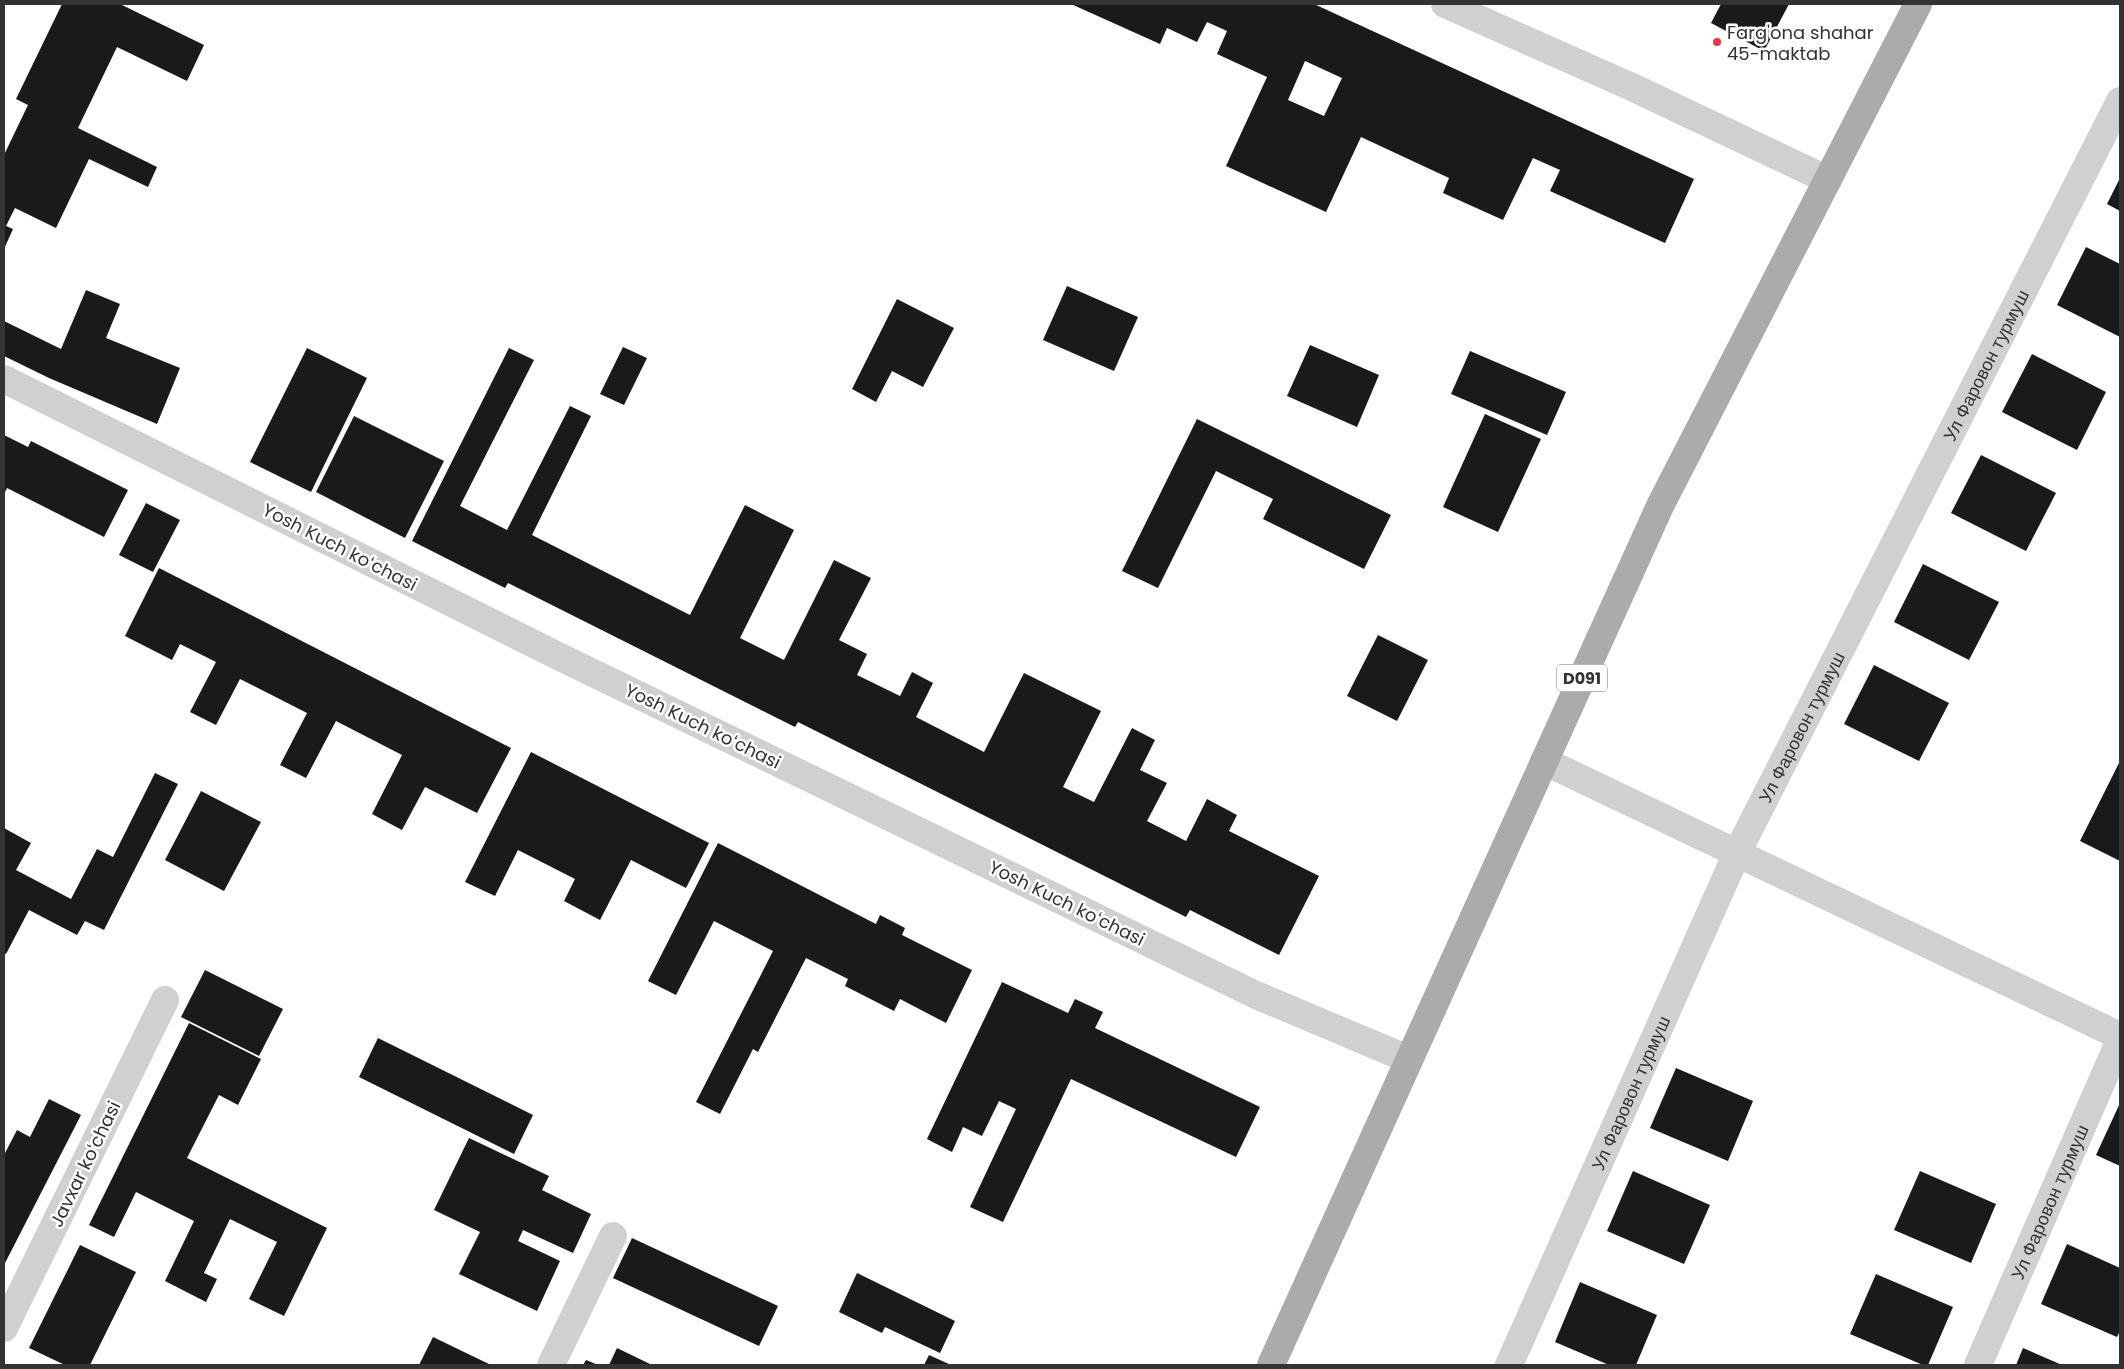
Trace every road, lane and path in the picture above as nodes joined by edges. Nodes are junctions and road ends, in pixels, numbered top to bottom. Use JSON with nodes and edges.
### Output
{"nodes":[{"id":1,"x":1445,"y":4,"type":"edge"},
{"id":2,"x":1918,"y":4,"type":"edge"},
{"id":3,"x":2120,"y":101,"type":"edge"},
{"id":4,"x":1828,"y":180,"type":"junction"},
{"id":5,"x":4,"y":379,"type":"edge"},
{"id":6,"x":1544,"y":761,"type":"junction"},
{"id":7,"x":1736,"y":853,"type":"junction"},
{"id":8,"x":165,"y":1000,"type":"dead end"},
{"id":9,"x":2120,"y":1036,"type":"edge"},
{"id":10,"x":2120,"y":1040,"type":"edge"},
{"id":11,"x":1408,"y":1059,"type":"junction"},
{"id":12,"x":613,"y":1236,"type":"dead end"},
{"id":13,"x":4,"y":1328,"type":"edge"},
{"id":14,"x":551,"y":1365,"type":"edge"},
{"id":15,"x":1271,"y":1365,"type":"edge"},
{"id":16,"x":1509,"y":1365,"type":"edge"},
{"id":17,"x":1978,"y":1365,"type":"edge"}],
"edges":[{"from":1,"to":4,"type":"street"},
{"from":2,"to":4,"type":"main road","number":"D091"},
{"from":3,"to":7,"type":"street","name":"Ул Фаровон турмуш"},
{"from":4,"to":6,"type":"main road","number":"D091"},
{"from":5,"to":11,"type":"street","name":"Yosh Kuch koʻchasi"},
{"from":6,"to":7,"type":"street"},
{"from":6,"to":11,"type":"main road","number":"D091"},
{"from":7,"to":9,"type":"street"},
{"from":7,"to":16,"type":"street","name":"Ул Фаровон турмуш"},
{"from":8,"to":13,"type":"street","name":"Javxar koʻchasi"},
{"from":10,"to":17,"type":"street","name":"Ул Фаровон турмуш"},
{"from":11,"to":15,"type":"main road","number":"D091"},
{"from":12,"to":14,"type":"street"}]}
